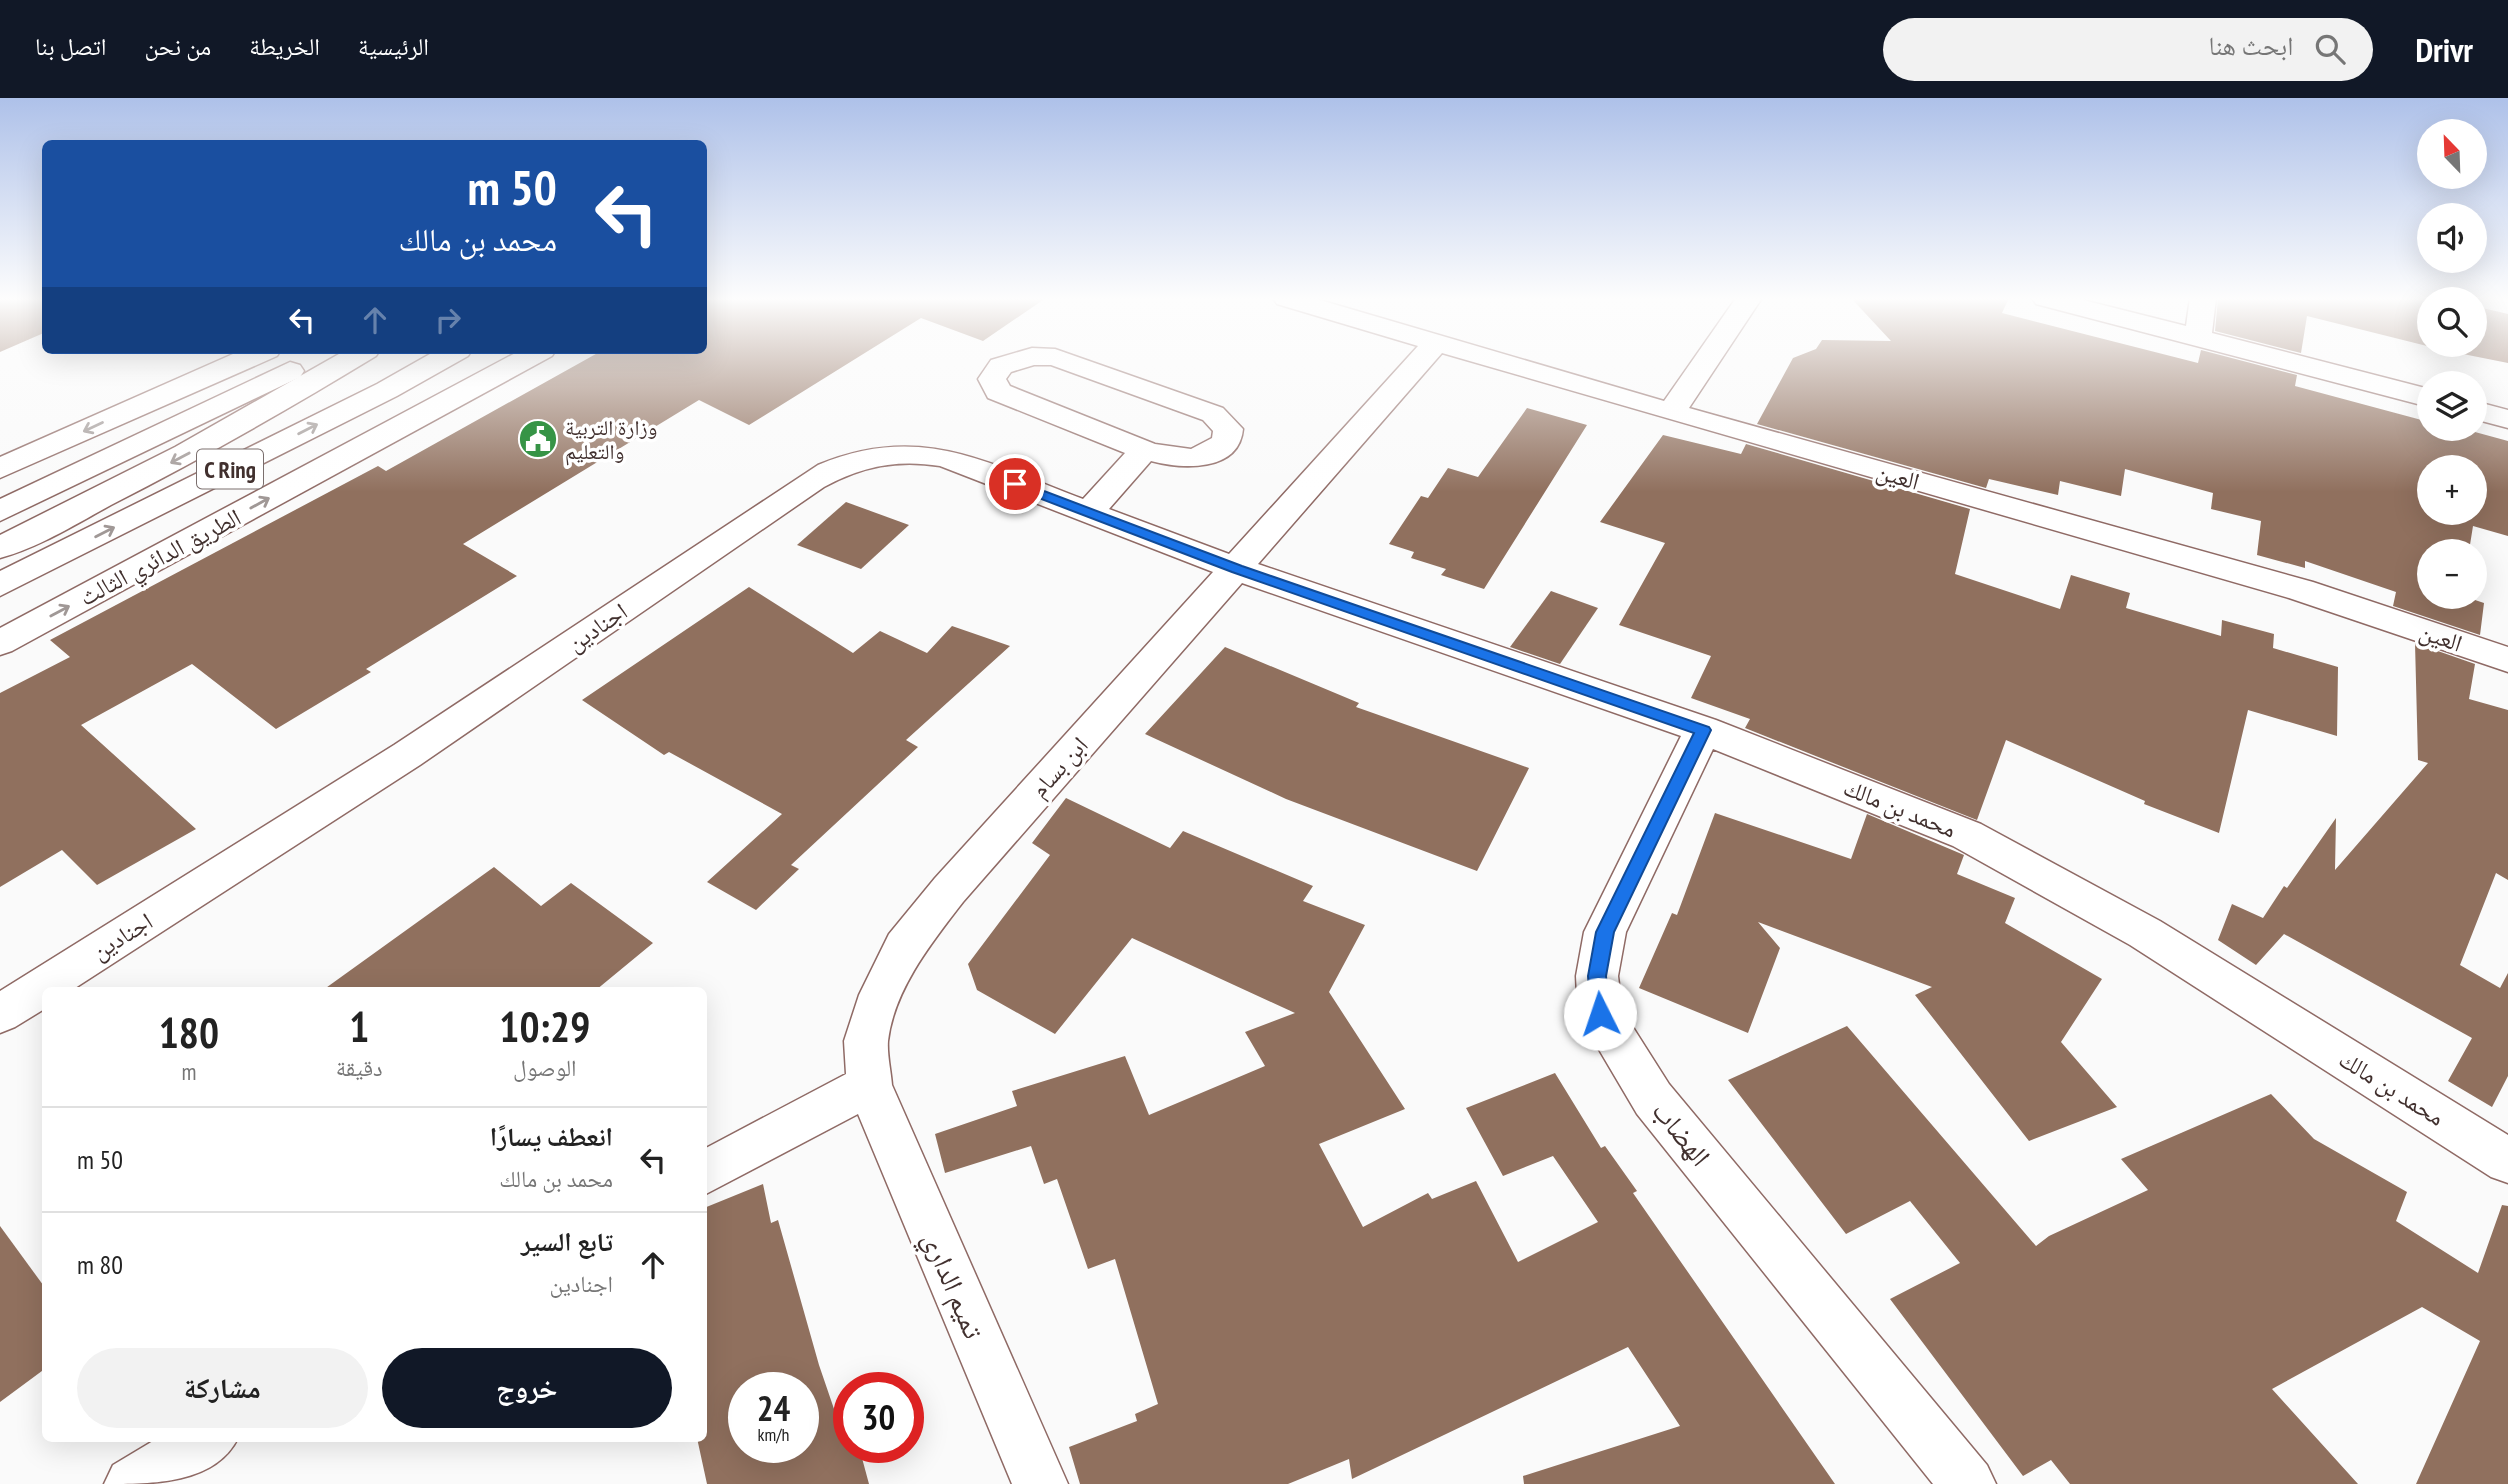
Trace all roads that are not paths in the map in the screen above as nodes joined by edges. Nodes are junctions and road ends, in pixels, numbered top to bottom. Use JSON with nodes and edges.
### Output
{"nodes":[{"id":1,"x":235,"y":363,"type":"edge"},
{"id":2,"x":307,"y":363,"type":"edge"},
{"id":3,"x":345,"y":363,"type":"edge"},
{"id":4,"x":435,"y":363,"type":"edge"},
{"id":5,"x":519,"y":363,"type":"edge"},
{"id":6,"x":1008,"y":363,"type":"edge"},
{"id":7,"x":1071,"y":363,"type":"edge"},
{"id":8,"x":1419,"y":363,"type":"edge"},
{"id":9,"x":1509,"y":363,"type":"edge"},
{"id":10,"x":1705,"y":363,"type":"edge"},
{"id":11,"x":2295,"y":363,"type":"edge"},
{"id":12,"x":2417,"y":395,"type":"edge"},
{"id":13,"x":1671,"y":412,"type":"junction"},
{"id":14,"x":2487,"y":413,"type":"edge"},
{"id":15,"x":2508,"y":419,"type":"edge"},
{"id":16,"x":1144,"y":450,"type":"junction"},
{"id":17,"x":0,"y":469,"type":"edge"},
{"id":18,"x":62,"y":482,"type":"junction"},
{"id":19,"x":0,"y":502,"type":"edge"},
{"id":20,"x":0,"y":511,"type":"edge"},
{"id":21,"x":1088,"y":513,"type":"junction"},
{"id":22,"x":0,"y":548,"type":"edge"},
{"id":23,"x":1237,"y":569,"type":"junction"},
{"id":24,"x":0,"y":585,"type":"edge"},
{"id":25,"x":0,"y":643,"type":"edge"},
{"id":26,"x":2508,"y":660,"type":"edge"},
{"id":27,"x":1703,"y":730,"type":"junction"},
{"id":28,"x":42,"y":987,"type":"edge"},
{"id":29,"x":42,"y":987,"type":"edge"},
{"id":30,"x":0,"y":1014,"type":"edge"},
{"id":31,"x":869,"y":1086,"type":"junction"},
{"id":32,"x":2508,"y":1161,"type":"edge"},
{"id":33,"x":707,"y":1170,"type":"edge"},
{"id":34,"x":204,"y":1442,"type":"edge"},
{"id":35,"x":132,"y":1484,"type":"edge"},
{"id":36,"x":1040,"y":1484,"type":"edge"},
{"id":37,"x":1968,"y":1484,"type":"edge"}],
"edges":[{"from":1,"to":17,"type":"main road","one_way":true},
{"from":2,"to":18,"type":"main road","number":"C Ring"},
{"from":3,"to":22,"type":"main road","one_way":true},
{"from":24,"to":4,"type":"main road","name":"الطريق الدائري الثالث","number":"C Ring","one_way":true},
{"from":25,"to":5,"type":"main road","name":"الطريق الدائري الثالث","one_way":true},
{"from":6,"to":16,"type":"main road"},
{"from":7,"to":16,"type":"main road"},
{"from":8,"to":23,"type":"main road","name":"ابن بسام"},
{"from":9,"to":13,"type":"main road","name":"العين"},
{"from":10,"to":13,"type":"main road"},
{"from":11,"to":12,"type":"main road"},
{"from":13,"to":26,"type":"main road","name":"العين"},
{"from":14,"to":15,"type":"main road"},
{"from":16,"to":21,"type":"main road"},
{"from":18,"to":19,"type":"main road"},
{"from":18,"to":20,"type":"main road","number":"C Ring"},
{"from":21,"to":23,"type":"main road","name":"اجنادين"},
{"from":21,"to":29,"type":"main road","name":"اجنادين"},
{"from":23,"to":27,"type":"main road","name":"محمد بن مالك"},
{"from":23,"to":31,"type":"main road","name":"ابن بسام"},
{"from":27,"to":32,"type":"main road","name":"محمد بن مالك"},
{"from":27,"to":37,"type":"main road","name":"الهضاب"},
{"from":28,"to":30,"type":"main road","name":"اجنادين"},
{"from":31,"to":33,"type":"main road"},
{"from":31,"to":36,"type":"main road","name":"تميم الداري"},
{"from":34,"to":35,"type":"main road"}]}
